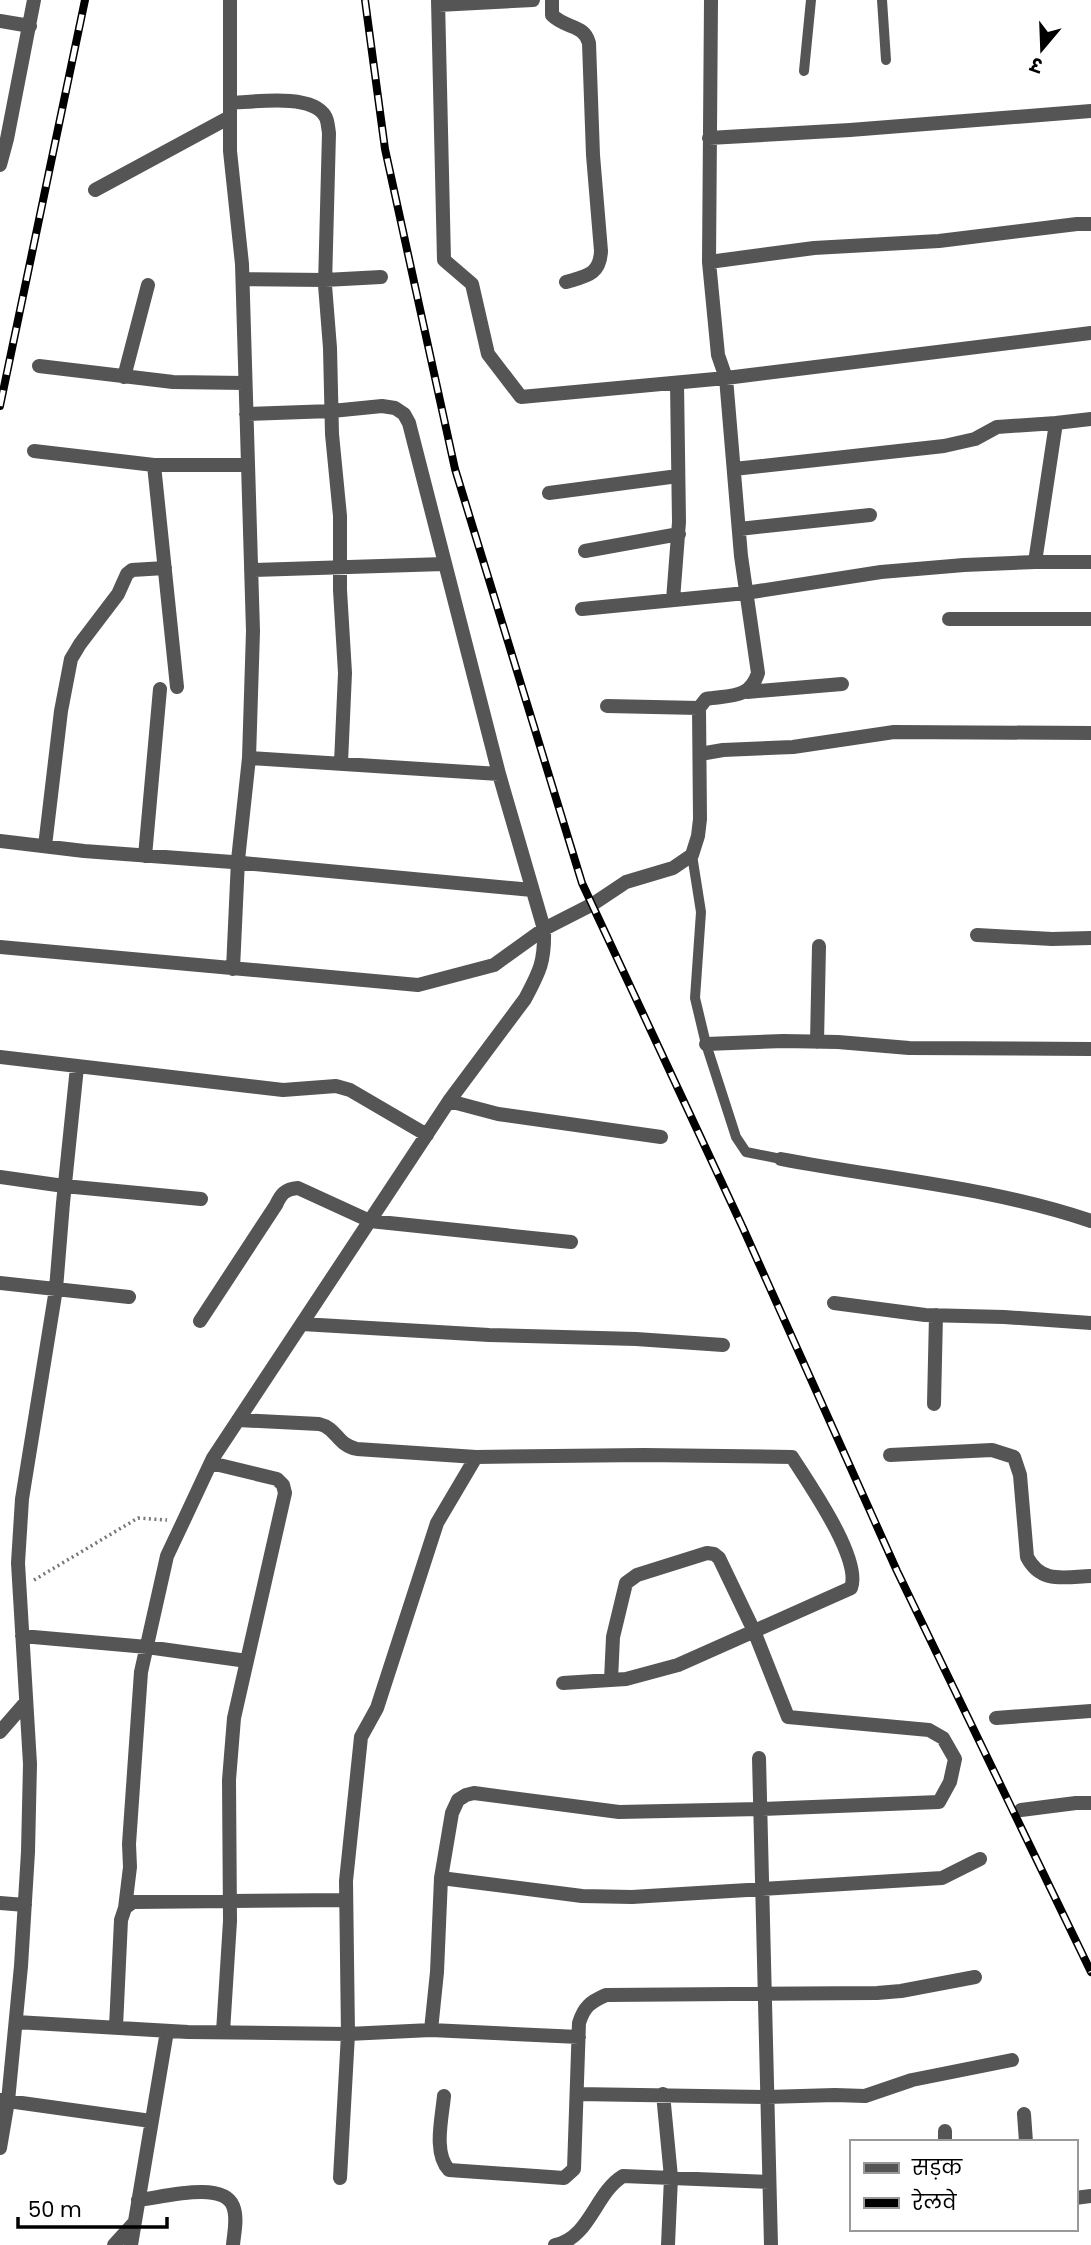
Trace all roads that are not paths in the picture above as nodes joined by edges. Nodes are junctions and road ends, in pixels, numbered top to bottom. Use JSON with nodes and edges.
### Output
{"nodes":[{"id":1,"x":34,"y":0,"type":"edge"},
{"id":2,"x":230,"y":0,"type":"edge"},
{"id":3,"x":533,"y":0,"type":"edge"},
{"id":4,"x":552,"y":0,"type":"edge"},
{"id":5,"x":711,"y":0,"type":"edge"},
{"id":6,"x":811,"y":0,"type":"edge"},
{"id":7,"x":882,"y":0,"type":"edge"},
{"id":8,"x":438,"y":3,"type":"edge"},
{"id":9,"x":0,"y":21,"type":"edge"},
{"id":10,"x":30,"y":26,"type":"junction"},
{"id":11,"x":886,"y":60,"type":"dead end"},
{"id":12,"x":804,"y":71,"type":"dead end"},
{"id":13,"x":230,"y":110,"type":"junction"},
{"id":14,"x":1091,"y":111,"type":"edge"},
{"id":15,"x":709,"y":138,"type":"junction"},
{"id":16,"x":0,"y":165,"type":"edge"},
{"id":17,"x":95,"y":190,"type":"dead end"},
{"id":18,"x":1091,"y":224,"type":"edge"},
{"id":19,"x":709,"y":262,"type":"junction"},
{"id":20,"x":381,"y":277,"type":"dead end"},
{"id":21,"x":243,"y":279,"type":"junction"},
{"id":22,"x":325,"y":280,"type":"junction"},
{"id":23,"x":566,"y":282,"type":"dead end"},
{"id":24,"x":148,"y":285,"type":"dead end"},
{"id":25,"x":1091,"y":333,"type":"edge"},
{"id":26,"x":39,"y":366,"type":"dead end"},
{"id":27,"x":124,"y":377,"type":"junction"},
{"id":28,"x":726,"y":378,"type":"junction"},
{"id":29,"x":245,"y":383,"type":"junction"},
{"id":30,"x":677,"y":383,"type":"junction"},
{"id":31,"x":331,"y":411,"type":"junction"},
{"id":32,"x":246,"y":414,"type":"junction"},
{"id":33,"x":1091,"y":419,"type":"edge"},
{"id":34,"x":1056,"y":422,"type":"junction"},
{"id":35,"x":34,"y":451,"type":"dead end"},
{"id":36,"x":154,"y":465,"type":"junction"},
{"id":37,"x":248,"y":465,"type":"junction"},
{"id":38,"x":734,"y":469,"type":"junction"},
{"id":39,"x":678,"y":476,"type":"junction"},
{"id":40,"x":549,"y":493,"type":"dead end"},
{"id":41,"x":870,"y":515,"type":"dead end"},
{"id":42,"x":739,"y":529,"type":"junction"},
{"id":43,"x":679,"y":534,"type":"junction"},
{"id":44,"x":585,"y":551,"type":"dead end"},
{"id":45,"x":1035,"y":562,"type":"junction"},
{"id":46,"x":1091,"y":562,"type":"edge"},
{"id":47,"x":444,"y":564,"type":"junction"},
{"id":48,"x":165,"y":568,"type":"junction"},
{"id":49,"x":340,"y":568,"type":"junction"},
{"id":50,"x":251,"y":570,"type":"junction"},
{"id":51,"x":746,"y":593,"type":"junction"},
{"id":52,"x":673,"y":600,"type":"junction"},
{"id":53,"x":582,"y":609,"type":"dead end"},
{"id":54,"x":949,"y":619,"type":"dead end"},
{"id":55,"x":1091,"y":619,"type":"edge"},
{"id":56,"x":842,"y":684,"type":"dead end"},
{"id":57,"x":177,"y":687,"type":"dead end"},
{"id":58,"x":160,"y":689,"type":"dead end"},
{"id":59,"x":747,"y":692,"type":"junction"},
{"id":60,"x":607,"y":706,"type":"dead end"},
{"id":61,"x":699,"y":708,"type":"junction"},
{"id":62,"x":1091,"y":733,"type":"edge"},
{"id":63,"x":699,"y":754,"type":"junction"},
{"id":64,"x":249,"y":758,"type":"junction"},
{"id":65,"x":341,"y":763,"type":"junction"},
{"id":66,"x":499,"y":774,"type":"junction"},
{"id":67,"x":0,"y":841,"type":"edge"},
{"id":68,"x":45,"y":846,"type":"junction"},
{"id":69,"x":692,"y":855,"type":"junction"},
{"id":70,"x":145,"y":856,"type":"junction"},
{"id":71,"x":238,"y":862,"type":"junction"},
{"id":72,"x":532,"y":890,"type":"junction"},
{"id":73,"x":544,"y":929,"type":"junction"},
{"id":74,"x":977,"y":935,"type":"dead end"},
{"id":75,"x":1091,"y":938,"type":"edge"},
{"id":76,"x":819,"y":946,"type":"dead end"},
{"id":77,"x":0,"y":947,"type":"edge"},
{"id":78,"x":233,"y":969,"type":"junction"},
{"id":79,"x":817,"y":1042,"type":"junction"},
{"id":80,"x":706,"y":1044,"type":"junction"},
{"id":81,"x":1091,"y":1049,"type":"edge"},
{"id":82,"x":0,"y":1057,"type":"edge"},
{"id":83,"x":77,"y":1067,"type":"junction"},
{"id":84,"x":449,"y":1101,"type":"junction"},
{"id":85,"x":427,"y":1135,"type":"junction"},
{"id":86,"x":661,"y":1137,"type":"dead end"},
{"id":87,"x":781,"y":1159,"type":"joint"},
{"id":88,"x":0,"y":1177,"type":"edge"},
{"id":89,"x":64,"y":1186,"type":"junction"},
{"id":90,"x":201,"y":1199,"type":"dead end"},
{"id":91,"x":370,"y":1220,"type":"junction"},
{"id":92,"x":1091,"y":1221,"type":"edge"},
{"id":93,"x":571,"y":1242,"type":"dead end"},
{"id":94,"x":0,"y":1283,"type":"edge"},
{"id":95,"x":56,"y":1289,"type":"junction"},
{"id":96,"x":129,"y":1297,"type":"dead end"},
{"id":97,"x":834,"y":1303,"type":"dead end"},
{"id":98,"x":936,"y":1315,"type":"junction"},
{"id":99,"x":200,"y":1321,"type":"dead end"},
{"id":100,"x":1091,"y":1323,"type":"edge"},
{"id":101,"x":302,"y":1324,"type":"junction"},
{"id":102,"x":723,"y":1345,"type":"dead end"},
{"id":103,"x":934,"y":1404,"type":"dead end"},
{"id":104,"x":238,"y":1420,"type":"junction"},
{"id":105,"x":890,"y":1455,"type":"dead end"},
{"id":106,"x":477,"y":1457,"type":"junction"},
{"id":107,"x":211,"y":1463,"type":"junction"},
{"id":108,"x":1091,"y":1576,"type":"edge"},
{"id":109,"x":754,"y":1631,"type":"junction"},
{"id":110,"x":22,"y":1636,"type":"junction"},
{"id":111,"x":147,"y":1647,"type":"junction"},
{"id":112,"x":247,"y":1661,"type":"junction"},
{"id":113,"x":611,"y":1680,"type":"junction"},
{"id":114,"x":563,"y":1683,"type":"dead end"},
{"id":115,"x":26,"y":1702,"type":"junction"},
{"id":116,"x":1091,"y":1712,"type":"edge"},
{"id":117,"x":996,"y":1718,"type":"dead end"},
{"id":118,"x":0,"y":1732,"type":"edge"},
{"id":119,"x":759,"y":1758,"type":"dead end"},
{"id":120,"x":1091,"y":1803,"type":"edge"},
{"id":121,"x":760,"y":1810,"type":"junction"},
{"id":122,"x":1021,"y":1811,"type":"dead end"},
{"id":123,"x":980,"y":1859,"type":"dead end"},
{"id":124,"x":441,"y":1878,"type":"junction"},
{"id":125,"x":761,"y":1889,"type":"junction"},
{"id":126,"x":346,"y":1900,"type":"junction"},
{"id":127,"x":230,"y":1902,"type":"junction"},
{"id":128,"x":0,"y":1903,"type":"edge"},
{"id":129,"x":25,"y":1905,"type":"junction"},
{"id":130,"x":125,"y":1908,"type":"junction"},
{"id":131,"x":975,"y":1977,"type":"dead end"},
{"id":132,"x":764,"y":1995,"type":"junction"},
{"id":133,"x":16,"y":2022,"type":"junction"},
{"id":134,"x":116,"y":2028,"type":"junction"},
{"id":135,"x":431,"y":2030,"type":"junction"},
{"id":136,"x":167,"y":2031,"type":"junction"},
{"id":137,"x":223,"y":2032,"type":"junction"},
{"id":138,"x":348,"y":2034,"type":"junction"},
{"id":139,"x":579,"y":2037,"type":"junction"},
{"id":140,"x":1012,"y":2060,"type":"dead end"},
{"id":141,"x":577,"y":2094,"type":"junction"},
{"id":142,"x":663,"y":2094,"type":"junction"},
{"id":143,"x":444,"y":2096,"type":"dead end"},
{"id":144,"x":767,"y":2097,"type":"junction"},
{"id":145,"x":4,"y":2100,"type":"edge"},
{"id":146,"x":1024,"y":2114,"type":"dead end"},
{"id":147,"x":151,"y":2121,"type":"junction"},
{"id":148,"x":1026,"y":2140,"type":"edge"},
{"id":149,"x":0,"y":2148,"type":"edge"},
{"id":150,"x":671,"y":2177,"type":"junction"},
{"id":151,"x":340,"y":2178,"type":"dead end"},
{"id":152,"x":769,"y":2182,"type":"junction"},
{"id":153,"x":138,"y":2200,"type":"junction"},
{"id":154,"x":135,"y":2222,"type":"junction"},
{"id":155,"x":114,"y":2245,"type":"edge"},
{"id":156,"x":131,"y":2245,"type":"edge"},
{"id":157,"x":233,"y":2245,"type":"edge"},
{"id":158,"x":555,"y":2245,"type":"edge"},
{"id":159,"x":668,"y":2245,"type":"edge"},
{"id":160,"x":771,"y":2245,"type":"edge"}],
"edges":[{"from":1,"to":10,"type":"street"},
{"from":2,"to":13,"type":"street"},
{"from":3,"to":8,"type":"street"},
{"from":4,"to":23,"type":"street"},
{"from":5,"to":15,"type":"street"},
{"from":6,"to":12,"type":"lane"},
{"from":7,"to":11,"type":"lane"},
{"from":8,"to":30,"type":"street"},
{"from":9,"to":10,"type":"street"},
{"from":10,"to":16,"type":"street"},
{"from":13,"to":17,"type":"street"},
{"from":13,"to":21,"type":"street"},
{"from":13,"to":22,"type":"street"},
{"from":14,"to":15,"type":"street"},
{"from":15,"to":19,"type":"street"},
{"from":18,"to":19,"type":"street"},
{"from":19,"to":28,"type":"street"},
{"from":20,"to":22,"type":"street"},
{"from":21,"to":22,"type":"street"},
{"from":21,"to":29,"type":"street"},
{"from":22,"to":31,"type":"street"},
{"from":24,"to":27,"type":"street"},
{"from":25,"to":28,"type":"street"},
{"from":26,"to":27,"type":"street"},
{"from":27,"to":29,"type":"street"},
{"from":28,"to":30,"type":"street"},
{"from":28,"to":38,"type":"street"},
{"from":29,"to":32,"type":"street"},
{"from":30,"to":39,"type":"street"},
{"from":31,"to":32,"type":"street"},
{"from":31,"to":47,"type":"street"},
{"from":31,"to":49,"type":"street"},
{"from":32,"to":37,"type":"street"},
{"from":33,"to":34,"type":"street"},
{"from":34,"to":38,"type":"street"},
{"from":34,"to":45,"type":"street"},
{"from":35,"to":36,"type":"street"},
{"from":36,"to":37,"type":"street"},
{"from":36,"to":48,"type":"street"},
{"from":37,"to":50,"type":"street"},
{"from":38,"to":42,"type":"street"},
{"from":39,"to":40,"type":"street"},
{"from":39,"to":43,"type":"street"},
{"from":41,"to":42,"type":"street"},
{"from":42,"to":51,"type":"street"},
{"from":43,"to":44,"type":"street"},
{"from":43,"to":52,"type":"street"},
{"from":45,"to":46,"type":"street"},
{"from":45,"to":51,"type":"street"},
{"from":47,"to":49,"type":"street"},
{"from":47,"to":66,"type":"street"},
{"from":48,"to":57,"type":"street"},
{"from":48,"to":68,"type":"street"},
{"from":49,"to":50,"type":"street"},
{"from":49,"to":65,"type":"street"},
{"from":50,"to":64,"type":"street"},
{"from":51,"to":52,"type":"street"},
{"from":51,"to":59,"type":"street"},
{"from":52,"to":53,"type":"street"},
{"from":54,"to":55,"type":"street"},
{"from":56,"to":59,"type":"street"},
{"from":58,"to":70,"type":"street"},
{"from":59,"to":61,"type":"street"},
{"from":60,"to":61,"type":"street"},
{"from":61,"to":63,"type":"street"},
{"from":62,"to":63,"type":"street"},
{"from":63,"to":69,"type":"street"},
{"from":64,"to":65,"type":"street"},
{"from":64,"to":71,"type":"street"},
{"from":65,"to":66,"type":"street"},
{"from":66,"to":72,"type":"street"},
{"from":67,"to":68,"type":"street"},
{"from":68,"to":70,"type":"street"},
{"from":69,"to":73,"type":"street"},
{"from":69,"to":80,"type":"lane"},
{"from":70,"to":71,"type":"street"},
{"from":71,"to":72,"type":"street"},
{"from":71,"to":78,"type":"street"},
{"from":72,"to":73,"type":"street"},
{"from":73,"to":78,"type":"street"},
{"from":73,"to":84,"type":"street"},
{"from":74,"to":75,"type":"street"},
{"from":76,"to":79,"type":"street"},
{"from":77,"to":78,"type":"street"},
{"from":79,"to":80,"type":"street"},
{"from":79,"to":81,"type":"street"},
{"from":80,"to":87,"type":"lane"},
{"from":82,"to":83,"type":"street"},
{"from":83,"to":85,"type":"street"},
{"from":83,"to":89,"type":"street"},
{"from":84,"to":85,"type":"street"},
{"from":84,"to":86,"type":"street"},
{"from":85,"to":91,"type":"street"},
{"from":87,"to":92,"type":"street"},
{"from":88,"to":89,"type":"street"},
{"from":89,"to":90,"type":"street"},
{"from":89,"to":95,"type":"street"},
{"from":91,"to":93,"type":"street"},
{"from":91,"to":99,"type":"street"},
{"from":91,"to":101,"type":"street"},
{"from":94,"to":95,"type":"street"},
{"from":95,"to":96,"type":"street"},
{"from":95,"to":110,"type":"street"},
{"from":97,"to":98,"type":"street"},
{"from":98,"to":100,"type":"street"},
{"from":98,"to":103,"type":"street"},
{"from":101,"to":102,"type":"street"},
{"from":101,"to":104,"type":"street"},
{"from":104,"to":106,"type":"street"},
{"from":104,"to":107,"type":"street"},
{"from":105,"to":108,"type":"street"},
{"from":106,"to":109,"type":"street"},
{"from":106,"to":126,"type":"street"},
{"from":107,"to":111,"type":"street"},
{"from":107,"to":112,"type":"street"},
{"from":109,"to":113,"type":"street"},
{"from":109,"to":113,"type":"street"},
{"from":109,"to":121,"type":"street"},
{"from":110,"to":111,"type":"street"},
{"from":110,"to":115,"type":"street"},
{"from":111,"to":112,"type":"street"},
{"from":111,"to":130,"type":"street"},
{"from":112,"to":127,"type":"street"},
{"from":113,"to":114,"type":"street"},
{"from":115,"to":118,"type":"street"},
{"from":115,"to":129,"type":"street"},
{"from":116,"to":117,"type":"street"},
{"from":119,"to":121,"type":"street"},
{"from":120,"to":122,"type":"street"},
{"from":121,"to":124,"type":"street"},
{"from":121,"to":125,"type":"street"},
{"from":123,"to":125,"type":"street"},
{"from":124,"to":125,"type":"street"},
{"from":124,"to":135,"type":"street"},
{"from":125,"to":132,"type":"street"},
{"from":126,"to":127,"type":"street"},
{"from":126,"to":138,"type":"street"},
{"from":127,"to":130,"type":"street"},
{"from":127,"to":137,"type":"street"},
{"from":128,"to":129,"type":"street"},
{"from":129,"to":133,"type":"street"},
{"from":130,"to":134,"type":"street"},
{"from":131,"to":132,"type":"street"},
{"from":132,"to":139,"type":"street"},
{"from":132,"to":144,"type":"street"},
{"from":133,"to":134,"type":"street"},
{"from":133,"to":145,"type":"street"},
{"from":134,"to":136,"type":"street"},
{"from":135,"to":138,"type":"street"},
{"from":135,"to":139,"type":"street"},
{"from":136,"to":137,"type":"street"},
{"from":136,"to":147,"type":"street"},
{"from":137,"to":138,"type":"street"},
{"from":138,"to":151,"type":"street"},
{"from":139,"to":141,"type":"street"},
{"from":140,"to":144,"type":"street"},
{"from":141,"to":142,"type":"street"},
{"from":141,"to":143,"type":"street"},
{"from":142,"to":144,"type":"street"},
{"from":142,"to":150,"type":"street"},
{"from":144,"to":152,"type":"street"},
{"from":145,"to":147,"type":"street"},
{"from":145,"to":149,"type":"street"},
{"from":146,"to":148,"type":"street"},
{"from":147,"to":153,"type":"street"},
{"from":150,"to":152,"type":"street"},
{"from":150,"to":158,"type":"street"},
{"from":150,"to":159,"type":"street"},
{"from":152,"to":160,"type":"street"},
{"from":153,"to":154,"type":"street"},
{"from":153,"to":157,"type":"street"},
{"from":154,"to":155,"type":"street"},
{"from":154,"to":156,"type":"street"}]}
